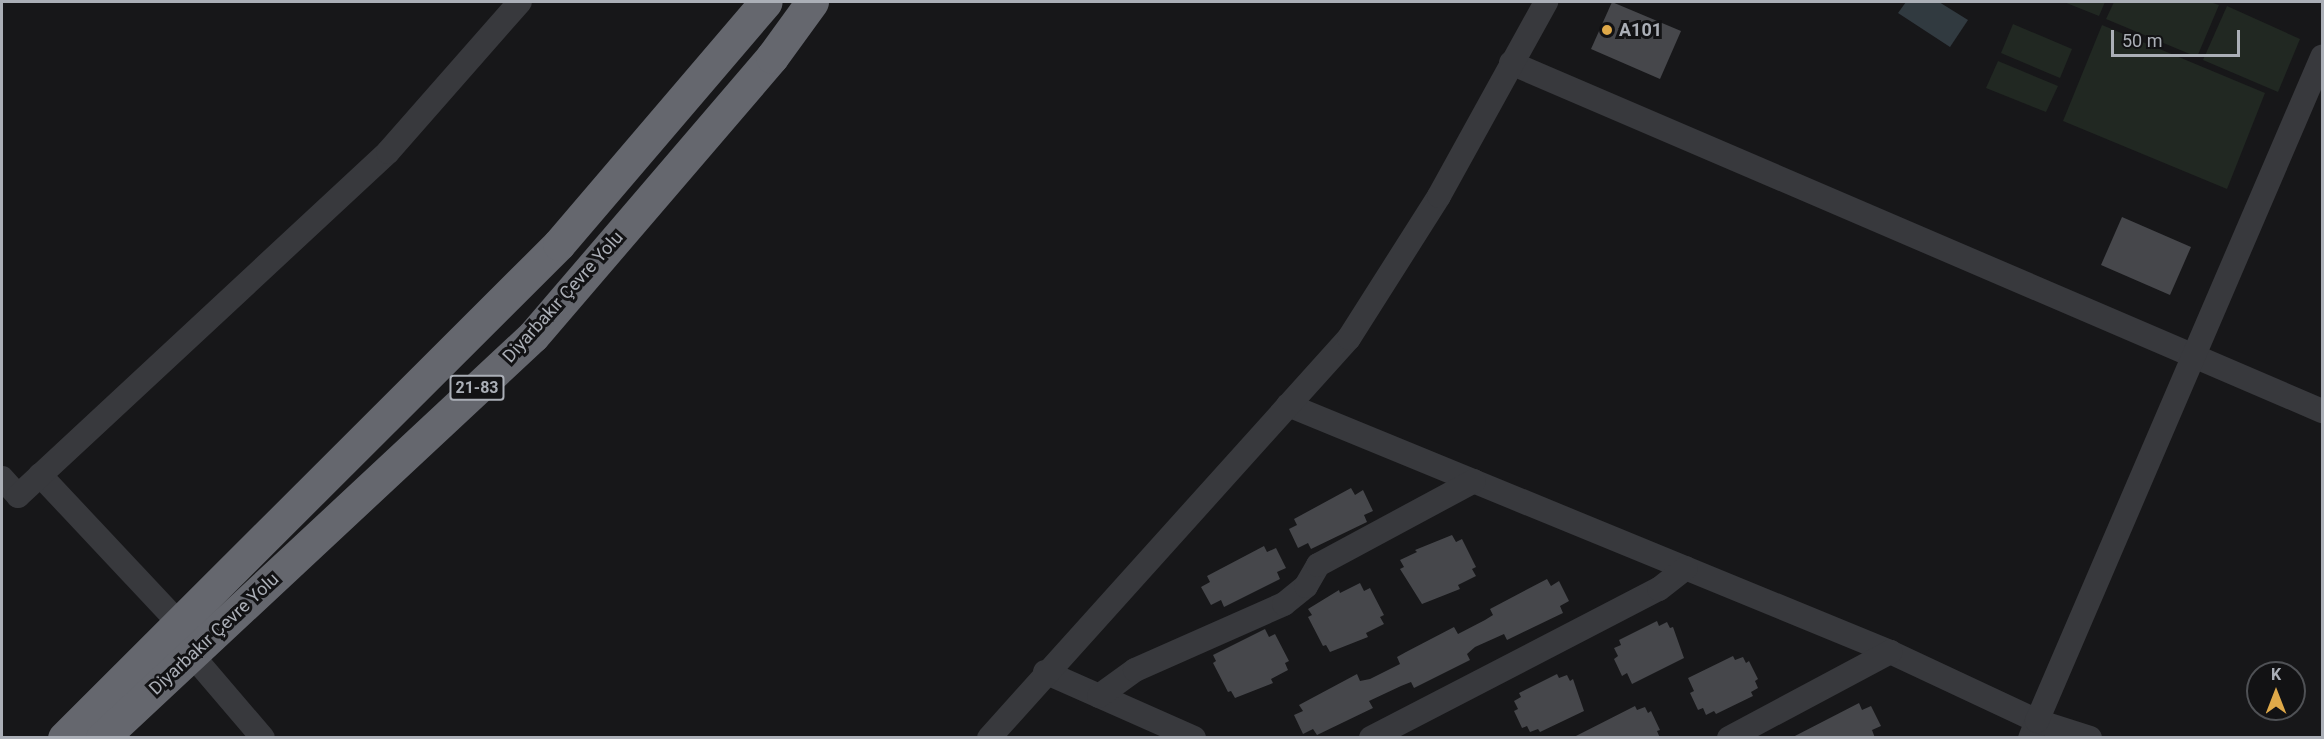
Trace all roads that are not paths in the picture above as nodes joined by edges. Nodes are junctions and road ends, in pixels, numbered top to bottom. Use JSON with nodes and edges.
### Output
{"nodes":[{"id":1,"x":519,"y":2,"type":"edge"},
{"id":2,"x":766,"y":2,"type":"edge"},
{"id":3,"x":812,"y":2,"type":"edge"},
{"id":4,"x":1546,"y":2,"type":"edge"},
{"id":5,"x":2322,"y":57,"type":"edge"},
{"id":6,"x":1511,"y":63,"type":"junction"},
{"id":7,"x":2191,"y":356,"type":"junction"},
{"id":8,"x":1288,"y":405,"type":"junction"},
{"id":9,"x":2322,"y":411,"type":"edge"},
{"id":10,"x":40,"y":475,"type":"junction"},
{"id":11,"x":2,"y":478,"type":"edge"},
{"id":12,"x":1474,"y":481,"type":"junction"},
{"id":13,"x":1686,"y":568,"type":"junction"},
{"id":14,"x":180,"y":624,"type":"junction"},
{"id":15,"x":1890,"y":652,"type":"junction"},
{"id":16,"x":192,"y":655,"type":"junction"},
{"id":17,"x":1045,"y":672,"type":"junction"},
{"id":18,"x":1099,"y":696,"type":"junction"},
{"id":19,"x":2034,"y":729,"type":"edge"},
{"id":20,"x":64,"y":738,"type":"edge"},
{"id":21,"x":102,"y":738,"type":"edge"},
{"id":22,"x":263,"y":738,"type":"edge"},
{"id":23,"x":989,"y":738,"type":"edge"},
{"id":24,"x":1194,"y":738,"type":"edge"},
{"id":25,"x":1371,"y":738,"type":"edge"},
{"id":26,"x":1729,"y":738,"type":"edge"},
{"id":27,"x":2091,"y":738,"type":"edge"}],
"edges":[{"from":1,"to":10,"type":"street"},
{"from":2,"to":14,"type":"highway","name":"Diyarbakır Çevre Yolu","number":"21-83"},
{"from":3,"to":16,"type":"highway","name":"Diyarbakır Çevre Yolu","number":"21-83"},
{"from":4,"to":6,"type":"street"},
{"from":5,"to":7,"type":"street"},
{"from":6,"to":7,"type":"street"},
{"from":6,"to":8,"type":"street"},
{"from":7,"to":9,"type":"street"},
{"from":7,"to":19,"type":"street"},
{"from":8,"to":12,"type":"street"},
{"from":8,"to":17,"type":"street"},
{"from":10,"to":11,"type":"street"},
{"from":10,"to":14,"type":"street"},
{"from":12,"to":13,"type":"street"},
{"from":12,"to":18,"type":"street"},
{"from":13,"to":15,"type":"street"},
{"from":13,"to":25,"type":"street"},
{"from":14,"to":20,"type":"highway","name":"Diyarbakır Çevre Yolu","number":"21-83"},
{"from":15,"to":19,"type":"street"},
{"from":15,"to":26,"type":"street"},
{"from":16,"to":21,"type":"highway","name":"Diyarbakır Çevre Yolu","number":"21-83"},
{"from":16,"to":22,"type":"street"},
{"from":17,"to":18,"type":"street"},
{"from":17,"to":23,"type":"street"},
{"from":18,"to":24,"type":"street"},
{"from":19,"to":27,"type":"street"}]}
